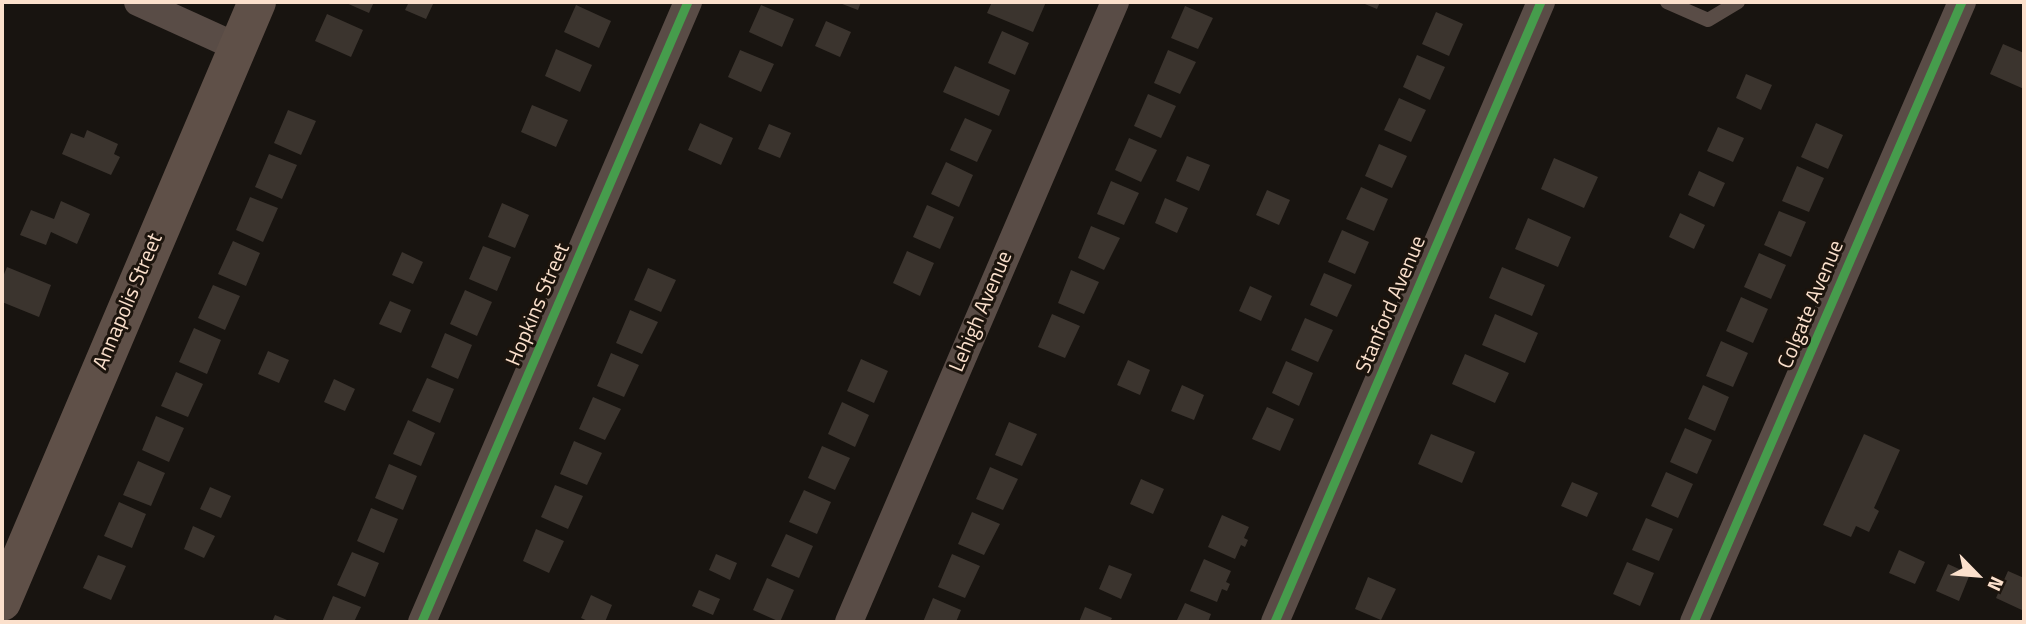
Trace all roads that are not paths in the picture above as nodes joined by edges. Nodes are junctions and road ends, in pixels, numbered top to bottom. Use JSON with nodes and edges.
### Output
{"nodes":[{"id":1,"x":138,"y":2,"type":"edge"},
{"id":2,"x":257,"y":2,"type":"edge"},
{"id":3,"x":688,"y":2,"type":"edge"},
{"id":4,"x":1115,"y":2,"type":"edge"},
{"id":5,"x":1541,"y":2,"type":"edge"},
{"id":6,"x":1667,"y":2,"type":"edge"},
{"id":7,"x":1738,"y":2,"type":"edge"},
{"id":8,"x":1962,"y":2,"type":"edge"},
{"id":9,"x":237,"y":47,"type":"junction"},
{"id":10,"x":2,"y":602,"type":"edge"},
{"id":11,"x":422,"y":622,"type":"edge"},
{"id":12,"x":849,"y":622,"type":"edge"},
{"id":13,"x":1275,"y":622,"type":"edge"},
{"id":14,"x":1694,"y":622,"type":"edge"}],
"edges":[{"from":1,"to":9,"type":"street"},
{"from":2,"to":9,"type":"street","name":"Annapolis Street"},
{"from":3,"to":11,"type":"street","name":"Hopkins Street"},
{"from":4,"to":12,"type":"street","name":"Lehigh Avenue"},
{"from":5,"to":13,"type":"street","name":"Stanford Avenue"},
{"from":6,"to":7,"type":"lane"},
{"from":8,"to":14,"type":"street","name":"Colgate Avenue"},
{"from":9,"to":10,"type":"street","name":"Annapolis Street"}]}
